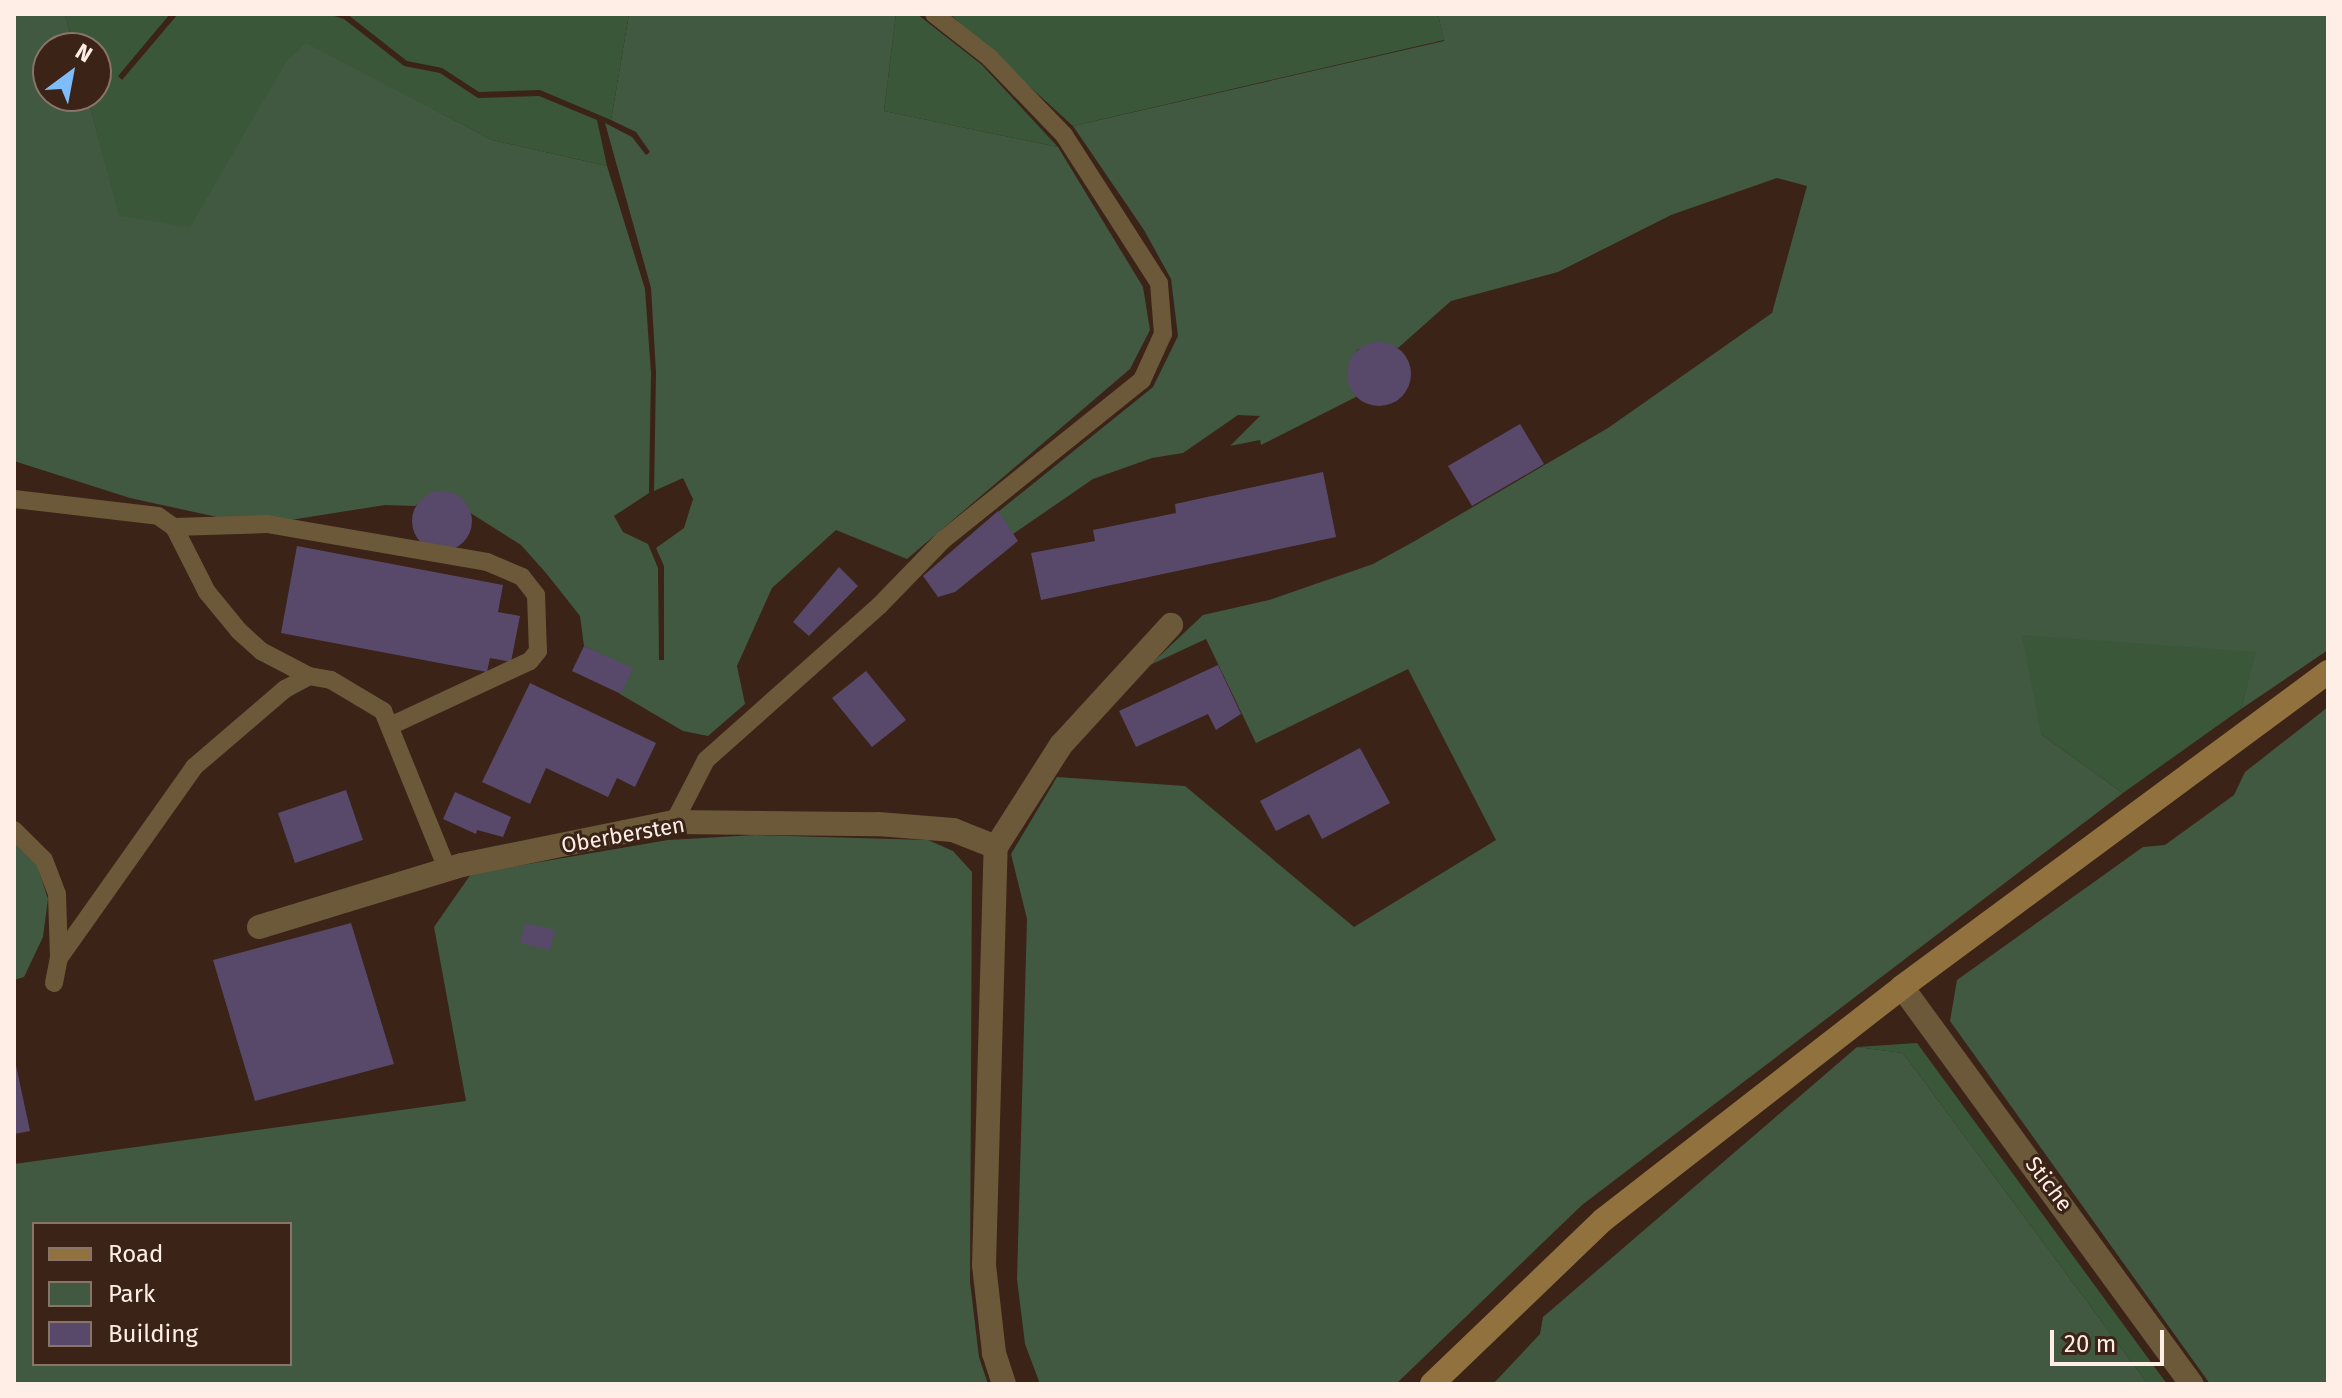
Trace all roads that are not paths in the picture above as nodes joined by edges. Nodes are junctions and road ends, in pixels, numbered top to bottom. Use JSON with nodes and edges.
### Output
{"nodes":[{"id":1,"x":934,"y":14,"type":"edge"},
{"id":2,"x":14,"y":499,"type":"edge"},
{"id":3,"x":174,"y":527,"type":"junction"},
{"id":4,"x":1171,"y":625,"type":"dead end"},
{"id":5,"x":2328,"y":672,"type":"edge"},
{"id":6,"x":309,"y":676,"type":"junction"},
{"id":7,"x":390,"y":726,"type":"junction"},
{"id":8,"x":674,"y":822,"type":"junction"},
{"id":9,"x":14,"y":830,"type":"edge"},
{"id":10,"x":996,"y":847,"type":"junction"},
{"id":11,"x":447,"y":869,"type":"junction"},
{"id":12,"x":259,"y":927,"type":"dead end"},
{"id":13,"x":59,"y":958,"type":"junction"},
{"id":14,"x":54,"y":983,"type":"dead end"},
{"id":15,"x":1902,"y":987,"type":"junction"},
{"id":16,"x":1004,"y":1384,"type":"edge"},
{"id":17,"x":1432,"y":1384,"type":"edge"},
{"id":18,"x":2192,"y":1384,"type":"edge"}],
"edges":[{"from":1,"to":8,"type":"lane"},
{"from":2,"to":3,"type":"lane"},
{"from":3,"to":6,"type":"lane"},
{"from":3,"to":7,"type":"lane"},
{"from":4,"to":10,"type":"street"},
{"from":5,"to":15,"type":"street"},
{"from":6,"to":7,"type":"lane"},
{"from":6,"to":13,"type":"lane"},
{"from":7,"to":11,"type":"lane"},
{"from":8,"to":10,"type":"street","name":"Oberbersten"},
{"from":8,"to":11,"type":"street","name":"Oberbersten"},
{"from":9,"to":13,"type":"lane"},
{"from":10,"to":16,"type":"street"},
{"from":11,"to":12,"type":"street","name":"Oberbersten"},
{"from":13,"to":14,"type":"lane"},
{"from":15,"to":17,"type":"street"},
{"from":15,"to":18,"type":"street","name":"Stiche"}]}
